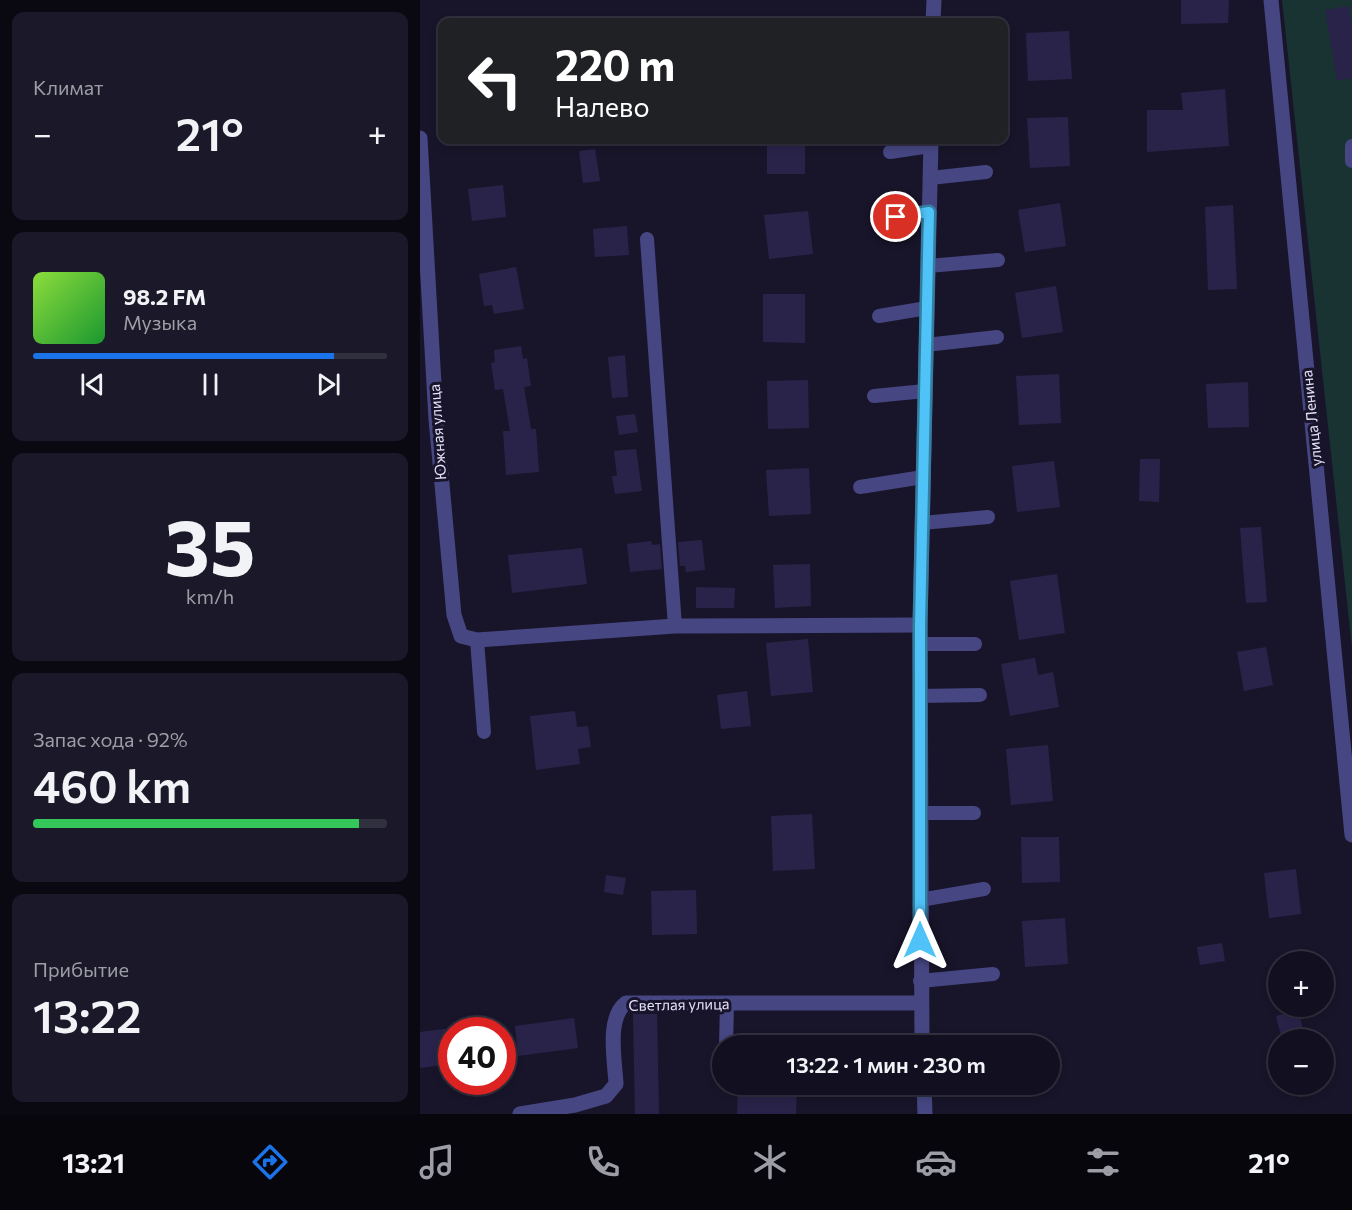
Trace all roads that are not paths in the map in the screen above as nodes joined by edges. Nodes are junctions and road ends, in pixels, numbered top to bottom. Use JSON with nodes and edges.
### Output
{"nodes":[{"id":1,"x":934,"y":0,"type":"edge"},
{"id":2,"x":1271,"y":0,"type":"edge"},
{"id":3,"x":933,"y":18,"type":"edge"},
{"id":4,"x":420,"y":138,"type":"edge"},
{"id":5,"x":926,"y":144,"type":"edge"},
{"id":6,"x":931,"y":144,"type":"edge"},
{"id":7,"x":1352,"y":147,"type":"edge"},
{"id":8,"x":890,"y":152,"type":"dead end"},
{"id":9,"x":1352,"y":161,"type":"edge"},
{"id":10,"x":986,"y":172,"type":"dead end"},
{"id":11,"x":930,"y":178,"type":"junction"},
{"id":12,"x":929,"y":212,"type":"junction"},
{"id":13,"x":879,"y":219,"type":"dead end"},
{"id":14,"x":647,"y":239,"type":"dead end"},
{"id":15,"x":998,"y":260,"type":"dead end"},
{"id":16,"x":928,"y":266,"type":"junction"},
{"id":17,"x":927,"y":308,"type":"junction"},
{"id":18,"x":879,"y":316,"type":"dead end"},
{"id":19,"x":997,"y":337,"type":"dead end"},
{"id":20,"x":926,"y":345,"type":"junction"},
{"id":21,"x":925,"y":390,"type":"junction"},
{"id":22,"x":874,"y":396,"type":"dead end"},
{"id":23,"x":923,"y":477,"type":"junction"},
{"id":24,"x":860,"y":487,"type":"dead end"},
{"id":25,"x":988,"y":517,"type":"dead end"},
{"id":26,"x":922,"y":523,"type":"junction"},
{"id":27,"x":920,"y":625,"type":"junction"},
{"id":28,"x":675,"y":626,"type":"junction"},
{"id":29,"x":477,"y":640,"type":"junction"},
{"id":30,"x":920,"y":644,"type":"junction"},
{"id":31,"x":975,"y":644,"type":"dead end"},
{"id":32,"x":980,"y":695,"type":"dead end"},
{"id":33,"x":920,"y":696,"type":"junction"},
{"id":34,"x":484,"y":732,"type":"dead end"},
{"id":35,"x":920,"y":813,"type":"junction"},
{"id":36,"x":974,"y":813,"type":"dead end"},
{"id":37,"x":1352,"y":836,"type":"edge"},
{"id":38,"x":984,"y":890,"type":"dead end"},
{"id":39,"x":920,"y":900,"type":"junction"},
{"id":40,"x":993,"y":974,"type":"dead end"},
{"id":41,"x":920,"y":981,"type":"junction"},
{"id":42,"x":727,"y":1003,"type":"junction"},
{"id":43,"x":920,"y":1003,"type":"junction"},
{"id":44,"x":726,"y":1035,"type":"edge"},
{"id":45,"x":921,"y":1035,"type":"edge"},
{"id":46,"x":924,"y":1095,"type":"edge"},
{"id":47,"x":520,"y":1114,"type":"edge"},
{"id":48,"x":925,"y":1114,"type":"edge"}],
"edges":[{"from":1,"to":3,"type":"street"},
{"from":2,"to":37,"type":"street","name":"улица Ленина"},
{"from":4,"to":29,"type":"street","name":"Южная улица"},
{"from":5,"to":8,"type":"lane"},
{"from":6,"to":11,"type":"street"},
{"from":7,"to":9,"type":"lane"},
{"from":10,"to":11,"type":"lane"},
{"from":11,"to":12,"type":"street"},
{"from":12,"to":13,"type":"lane"},
{"from":12,"to":16,"type":"street"},
{"from":14,"to":28,"type":"lane"},
{"from":15,"to":16,"type":"lane"},
{"from":16,"to":17,"type":"street"},
{"from":17,"to":18,"type":"lane"},
{"from":17,"to":20,"type":"street"},
{"from":19,"to":20,"type":"lane"},
{"from":20,"to":21,"type":"street"},
{"from":21,"to":22,"type":"lane"},
{"from":21,"to":23,"type":"street"},
{"from":23,"to":24,"type":"lane"},
{"from":23,"to":26,"type":"street"},
{"from":25,"to":26,"type":"lane"},
{"from":26,"to":27,"type":"street"},
{"from":27,"to":28,"type":"street"},
{"from":27,"to":30,"type":"street"},
{"from":28,"to":29,"type":"street"},
{"from":29,"to":34,"type":"lane"},
{"from":30,"to":31,"type":"lane"},
{"from":30,"to":33,"type":"street"},
{"from":32,"to":33,"type":"lane"},
{"from":33,"to":35,"type":"street"},
{"from":35,"to":36,"type":"lane"},
{"from":35,"to":39,"type":"street"},
{"from":38,"to":39,"type":"lane"},
{"from":39,"to":41,"type":"street"},
{"from":40,"to":41,"type":"lane"},
{"from":41,"to":43,"type":"street"},
{"from":42,"to":43,"type":"street","name":"Светлая улица"},
{"from":42,"to":44,"type":"lane"},
{"from":42,"to":47,"type":"street","name":"Светлая улица"},
{"from":43,"to":45,"type":"street"},
{"from":46,"to":48,"type":"street"}]}
